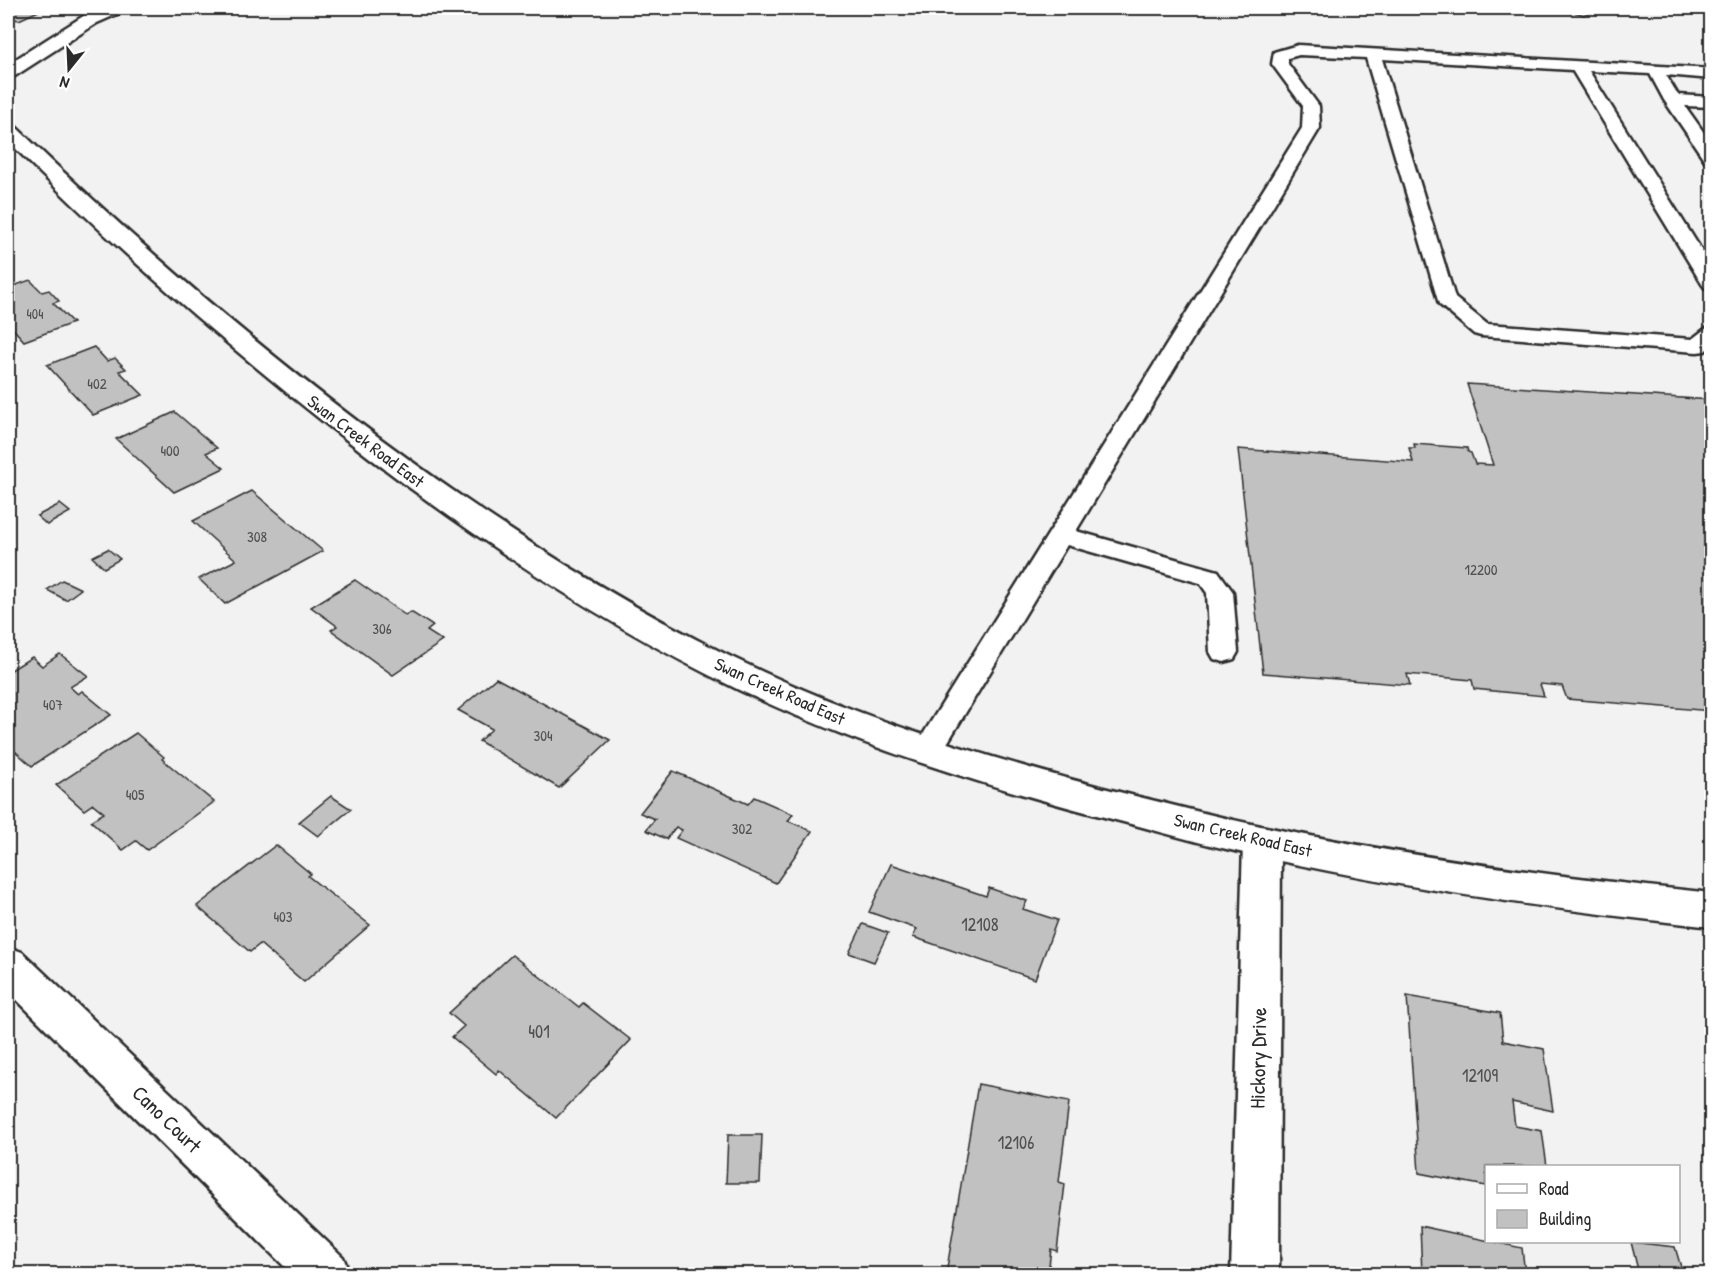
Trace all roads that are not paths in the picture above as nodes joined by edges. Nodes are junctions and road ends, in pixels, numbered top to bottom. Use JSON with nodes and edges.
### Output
{"nodes":[{"id":1,"x":116,"y":8,"type":"edge"},
{"id":2,"x":1373,"y":54,"type":"junction"},
{"id":3,"x":1577,"y":65,"type":"junction"},
{"id":4,"x":1657,"y":70,"type":"junction"},
{"id":5,"x":8,"y":72,"type":"edge"},
{"id":6,"x":1712,"y":74,"type":"edge"},
{"id":7,"x":1672,"y":100,"type":"junction"},
{"id":8,"x":1712,"y":102,"type":"edge"},
{"id":9,"x":8,"y":130,"type":"edge"},
{"id":10,"x":22,"y":158,"type":"edge"},
{"id":11,"x":1712,"y":158,"type":"edge"},
{"id":12,"x":1712,"y":284,"type":"edge"},
{"id":13,"x":1712,"y":333,"type":"edge"},
{"id":14,"x":1060,"y":535,"type":"junction"},
{"id":15,"x":1224,"y":652,"type":"dead end"},
{"id":16,"x":927,"y":752,"type":"junction"},
{"id":17,"x":1262,"y":842,"type":"junction"},
{"id":18,"x":1712,"y":910,"type":"edge"},
{"id":19,"x":8,"y":965,"type":"edge"},
{"id":20,"x":326,"y":1275,"type":"edge"},
{"id":21,"x":1255,"y":1275,"type":"edge"}],
"edges":[{"from":1,"to":5,"type":"main road"},
{"from":2,"to":3,"type":"lane"},
{"from":2,"to":13,"type":"lane"},
{"from":2,"to":14,"type":"lane"},
{"from":3,"to":4,"type":"lane"},
{"from":3,"to":12,"type":"lane"},
{"from":4,"to":6,"type":"lane"},
{"from":4,"to":7,"type":"lane"},
{"from":7,"to":8,"type":"lane"},
{"from":7,"to":11,"type":"lane"},
{"from":9,"to":10,"type":"main road","name":"Swan Creek Road East"},
{"from":10,"to":16,"type":"main road","name":"Swan Creek Road East"},
{"from":14,"to":15,"type":"lane"},
{"from":14,"to":16,"type":"lane"},
{"from":16,"to":17,"type":"main road","name":"Swan Creek Road East"},
{"from":17,"to":18,"type":"main road","name":"Swan Creek Road East"},
{"from":17,"to":21,"type":"main road","name":"Hickory Drive"},
{"from":19,"to":20,"type":"main road","name":"Cano Court"}]}
